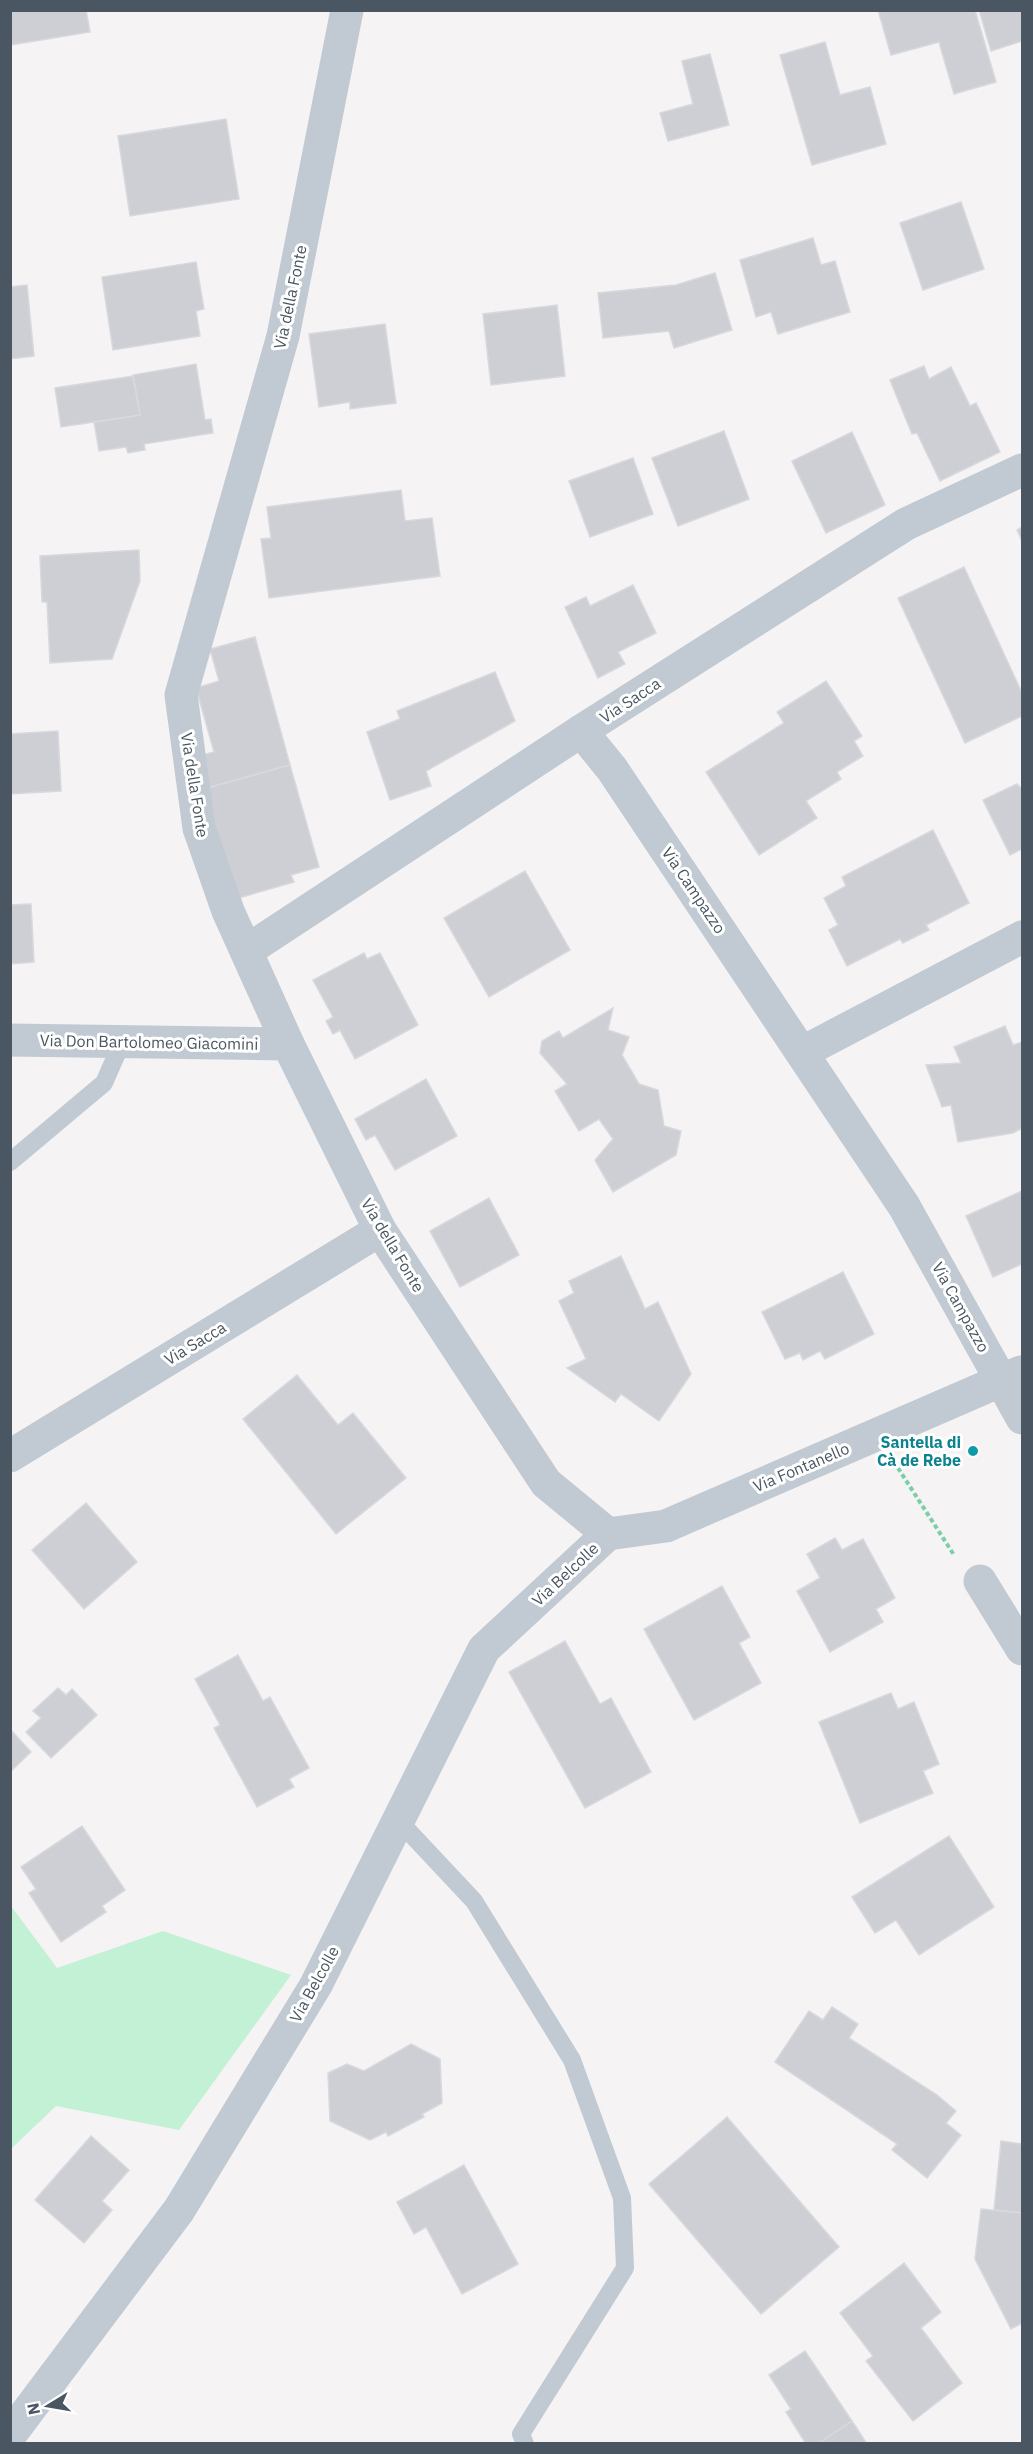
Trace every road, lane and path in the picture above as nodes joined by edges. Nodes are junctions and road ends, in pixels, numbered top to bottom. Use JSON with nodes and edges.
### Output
{"nodes":[{"id":1,"x":347,"y":10,"type":"edge"},
{"id":2,"x":1023,"y":470,"type":"edge"},
{"id":3,"x":581,"y":731,"type":"junction"},
{"id":4,"x":1023,"y":937,"type":"edge"},
{"id":5,"x":248,"y":950,"type":"junction"},
{"id":6,"x":10,"y":1040,"type":"edge"},
{"id":7,"x":122,"y":1042,"type":"junction"},
{"id":8,"x":288,"y":1044,"type":"junction"},
{"id":9,"x":803,"y":1052,"type":"junction"},
{"id":10,"x":10,"y":1162,"type":"edge"},
{"id":11,"x":380,"y":1230,"type":"junction"},
{"id":12,"x":1013,"y":1376,"type":"edge"},
{"id":13,"x":1023,"y":1418,"type":"edge"},
{"id":14,"x":876,"y":1435,"type":"junction"},
{"id":15,"x":10,"y":1456,"type":"edge"},
{"id":16,"x":608,"y":1534,"type":"junction"},
{"id":17,"x":980,"y":1581,"type":"joint"},
{"id":18,"x":1023,"y":1649,"type":"edge"},
{"id":19,"x":398,"y":1820,"type":"junction"},
{"id":20,"x":10,"y":2435,"type":"edge"},
{"id":21,"x":525,"y":2444,"type":"edge"}],
"edges":[{"from":1,"to":5,"type":"street","name":"Via della Fonte"},
{"from":2,"to":3,"type":"street","name":"Via Sacca"},
{"from":3,"to":5,"type":"street","name":"Via Sacca"},
{"from":3,"to":9,"type":"street","name":"Via Campazzo"},
{"from":4,"to":9,"type":"street"},
{"from":5,"to":8,"type":"street","name":"Via della Fonte"},
{"from":6,"to":7,"type":"street","name":"Via Don Bartolomeo Giacomini"},
{"from":7,"to":8,"type":"street","name":"Via Don Bartolomeo Giacomini"},
{"from":7,"to":10,"type":"lane"},
{"from":8,"to":11,"type":"street","name":"Via della Fonte"},
{"from":9,"to":12,"type":"street","name":"Via Campazzo"},
{"from":11,"to":15,"type":"street","name":"Via Sacca"},
{"from":11,"to":16,"type":"street","name":"Via della Fonte"},
{"from":12,"to":13,"type":"street","name":"Via Campazzo"},
{"from":12,"to":14,"type":"street","name":"Via Fontanello"},
{"from":14,"to":16,"type":"street","name":"Via Fontanello"},
{"from":14,"to":17,"type":"path"},
{"from":16,"to":19,"type":"street","name":"Via Belcolle"},
{"from":17,"to":18,"type":"street"},
{"from":19,"to":20,"type":"street","name":"Via Belcolle"},
{"from":19,"to":21,"type":"lane"}]}
